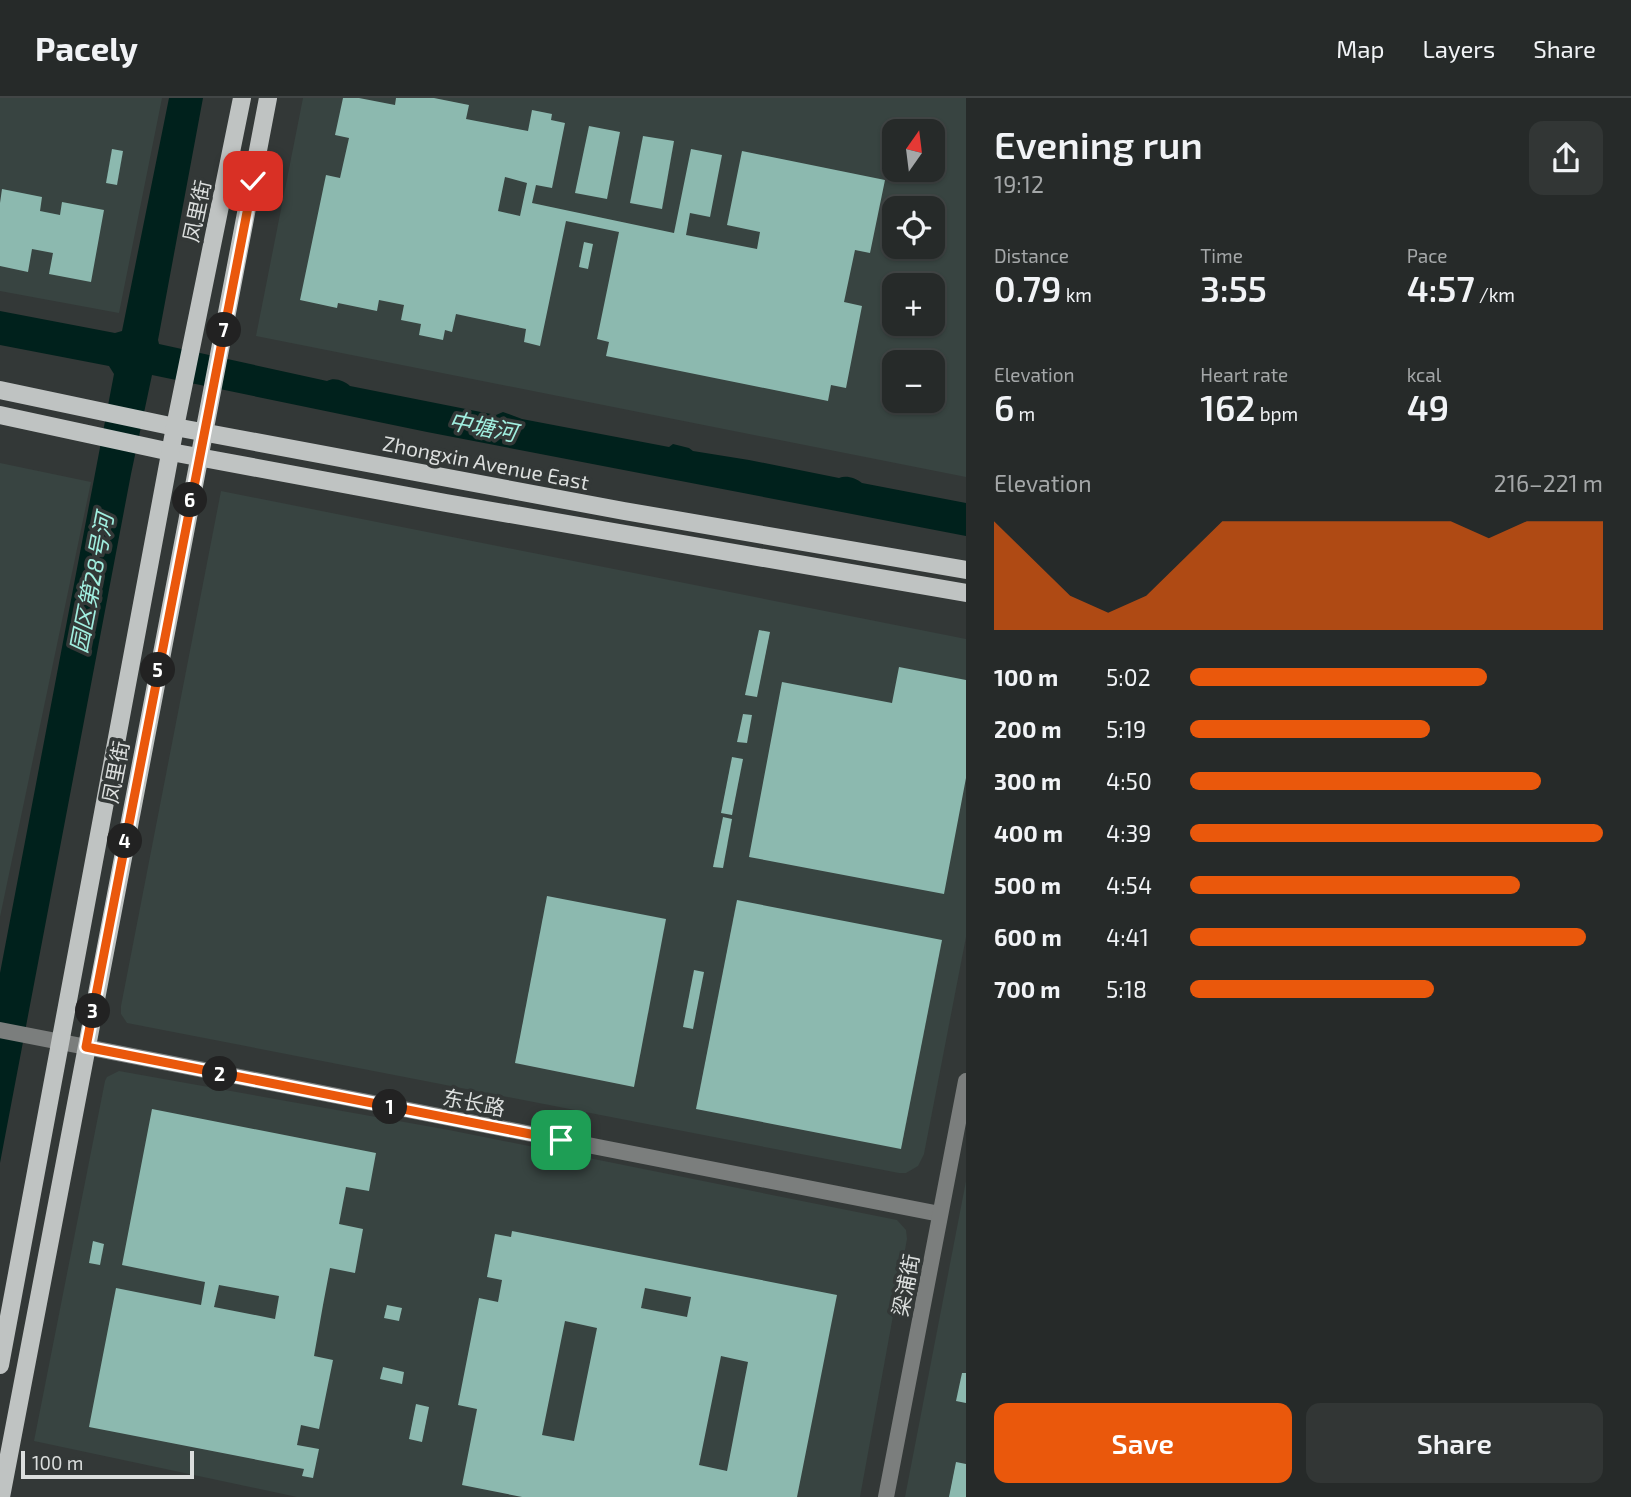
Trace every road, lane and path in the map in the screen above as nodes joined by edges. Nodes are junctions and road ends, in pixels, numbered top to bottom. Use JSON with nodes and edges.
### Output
{"nodes":[{"id":1,"x":242,"y":98,"type":"edge"},
{"id":2,"x":268,"y":98,"type":"edge"},
{"id":3,"x":0,"y":390,"type":"edge"},
{"id":4,"x":0,"y":415,"type":"edge"},
{"id":5,"x":175,"y":427,"type":"junction"},
{"id":6,"x":204,"y":432,"type":"junction"},
{"id":7,"x":171,"y":452,"type":"junction"},
{"id":8,"x":198,"y":457,"type":"junction"},
{"id":9,"x":966,"y":570,"type":"edge"},
{"id":10,"x":966,"y":593,"type":"edge"},
{"id":11,"x":0,"y":1030,"type":"edge"},
{"id":12,"x":59,"y":1042,"type":"junction"},
{"id":13,"x":86,"y":1047,"type":"junction"},
{"id":14,"x":966,"y":1081,"type":"edge"},
{"id":15,"x":940,"y":1214,"type":"junction"},
{"id":16,"x":0,"y":1365,"type":"edge"},
{"id":17,"x":1,"y":1497,"type":"edge"},
{"id":18,"x":886,"y":1497,"type":"edge"}],
"edges":[{"from":1,"to":5,"type":"main road","name":"凤里街"},
{"from":2,"to":6,"type":"main road","name":"凤里街"},
{"from":3,"to":5,"type":"main road","name":"Zhongxin Avenue East"},
{"from":4,"to":7,"type":"main road"},
{"from":5,"to":6,"type":"main road","name":"Zhongxin Avenue East"},
{"from":5,"to":7,"type":"main road","name":"凤里街"},
{"from":6,"to":8,"type":"main road","name":"凤里街"},
{"from":6,"to":9,"type":"main road","name":"Zhongxin Avenue East"},
{"from":7,"to":8,"type":"main road"},
{"from":7,"to":12,"type":"main road","name":"凤里街"},
{"from":8,"to":10,"type":"main road"},
{"from":8,"to":13,"type":"main road","name":"凤里街"},
{"from":11,"to":12,"type":"street","name":"东长路"},
{"from":12,"to":13,"type":"street","name":"东长路"},
{"from":12,"to":16,"type":"main road","name":"凤里街"},
{"from":13,"to":15,"type":"street","name":"东长路"},
{"from":13,"to":17,"type":"main road","name":"凤里街"},
{"from":14,"to":15,"type":"street","name":"梁浦街"},
{"from":15,"to":18,"type":"street","name":"梁浦街"}]}
